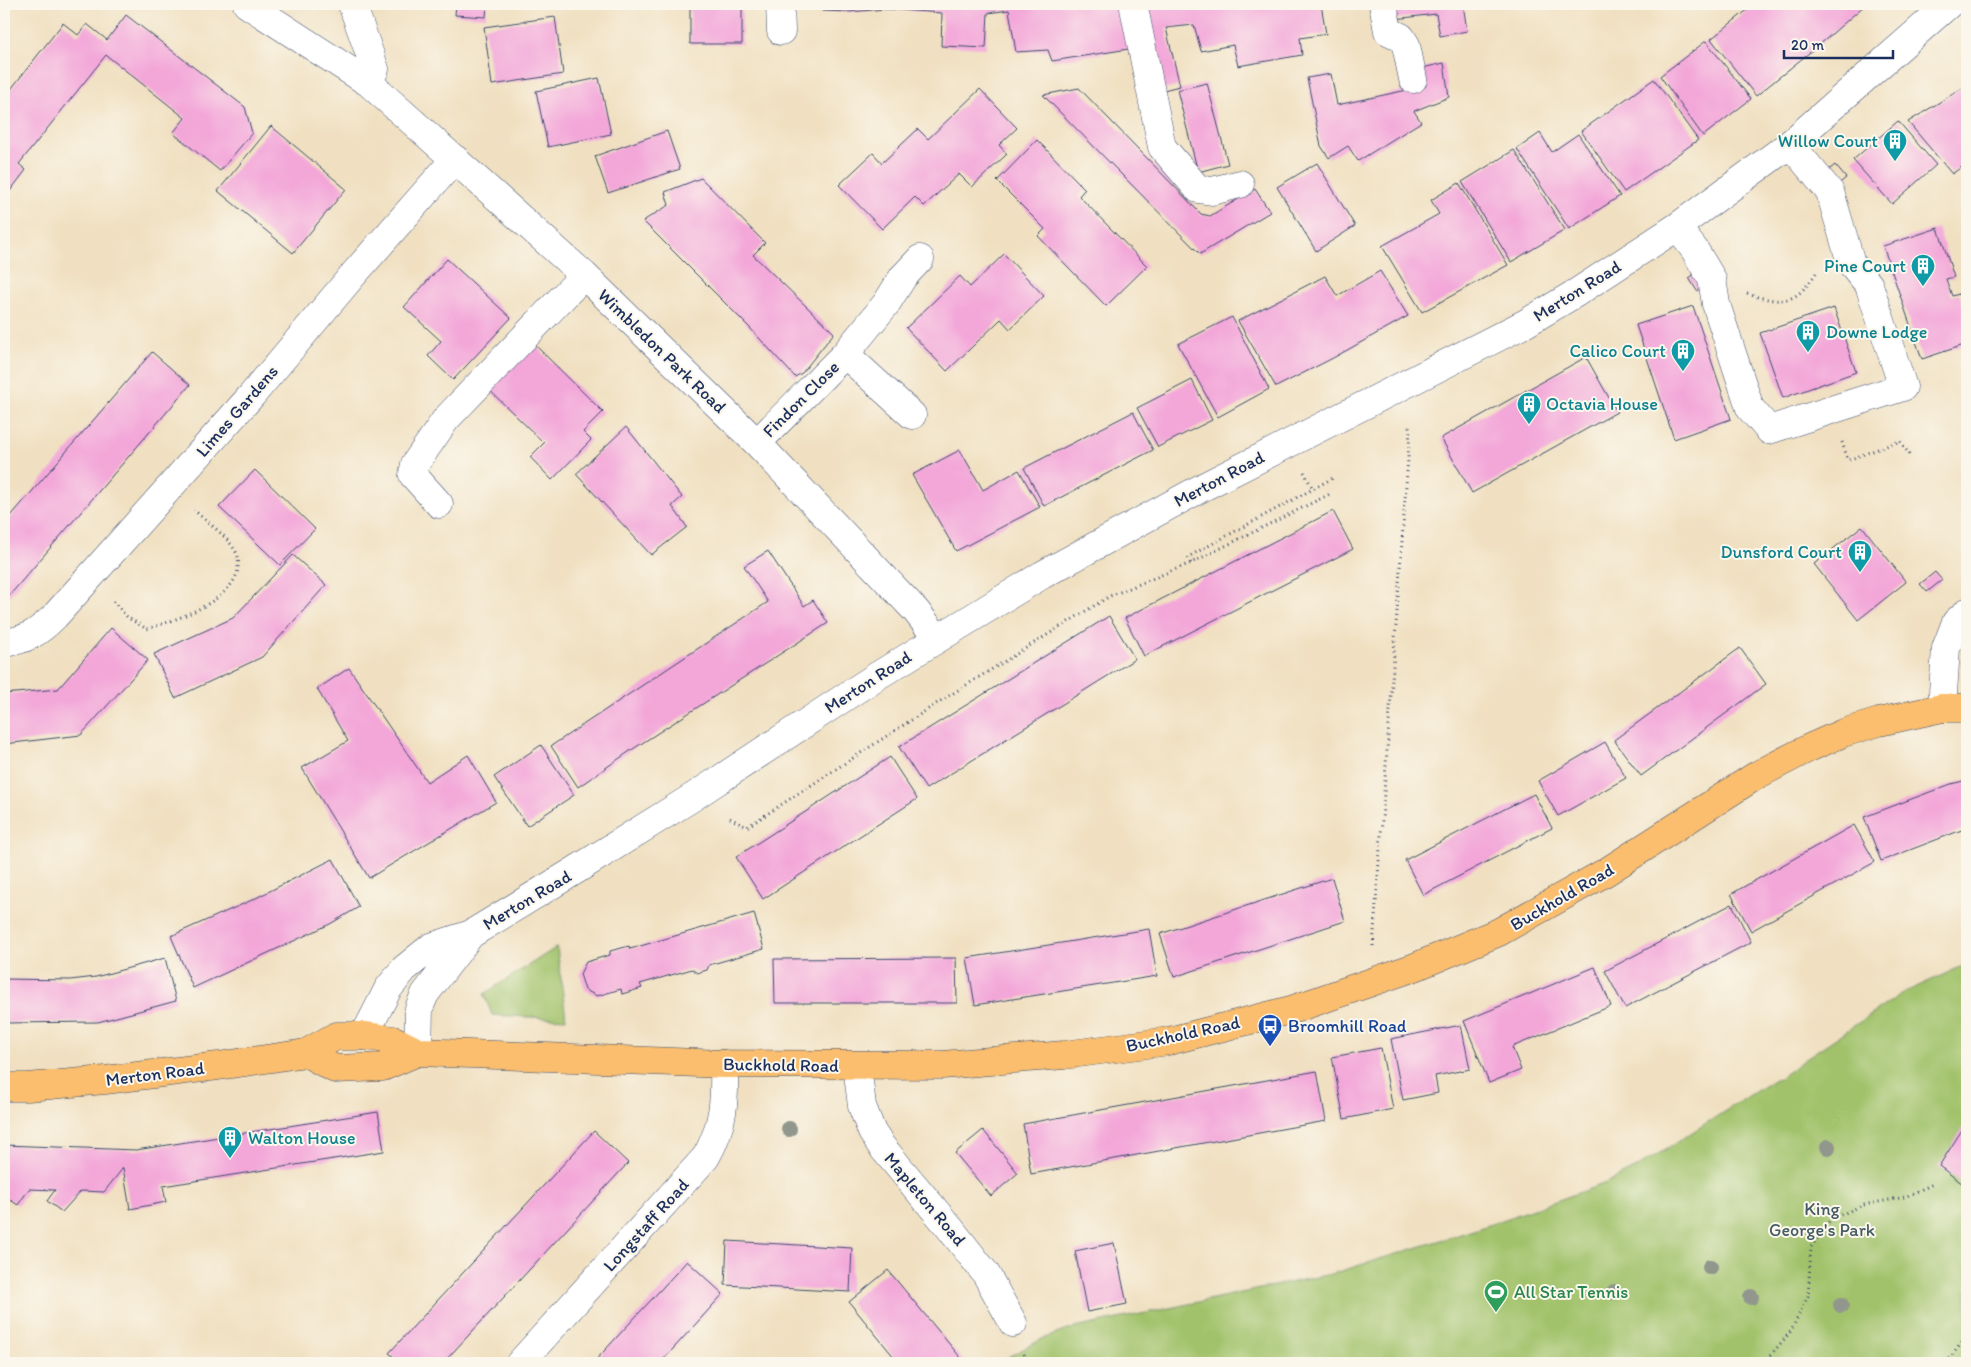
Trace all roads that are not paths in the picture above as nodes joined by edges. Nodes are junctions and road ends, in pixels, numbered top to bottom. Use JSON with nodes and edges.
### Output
{"nodes":[{"id":1,"x":247,"y":4,"type":"edge"},
{"id":2,"x":352,"y":4,"type":"edge"},
{"id":3,"x":780,"y":4,"type":"edge"},
{"id":4,"x":1383,"y":4,"type":"edge"},
{"id":5,"x":1948,"y":4,"type":"edge"},
{"id":6,"x":1134,"y":8,"type":"dead end"},
{"id":7,"x":781,"y":31,"type":"dead end"},
{"id":8,"x":1413,"y":79,"type":"dead end"},
{"id":9,"x":369,"y":83,"type":"junction"},
{"id":10,"x":1790,"y":144,"type":"junction"},
{"id":11,"x":455,"y":159,"type":"junction"},
{"id":12,"x":1240,"y":184,"type":"dead end"},
{"id":13,"x":1677,"y":227,"type":"junction"},
{"id":14,"x":920,"y":259,"type":"dead end"},
{"id":15,"x":584,"y":275,"type":"junction"},
{"id":16,"x":845,"y":354,"type":"junction"},
{"id":17,"x":912,"y":415,"type":"dead end"},
{"id":18,"x":757,"y":443,"type":"junction"},
{"id":19,"x":439,"y":504,"type":"dead end"},
{"id":20,"x":1967,"y":612,"type":"edge"},
{"id":21,"x":937,"y":638,"type":"junction"},
{"id":22,"x":4,"y":643,"type":"edge"},
{"id":23,"x":1955,"y":708,"type":"edge"},
{"id":24,"x":471,"y":934,"type":"junction"},
{"id":25,"x":364,"y":1036,"type":"junction"},
{"id":26,"x":418,"y":1052,"type":"junction"},
{"id":27,"x":306,"y":1053,"type":"junction"},
{"id":28,"x":724,"y":1064,"type":"junction"},
{"id":29,"x":857,"y":1066,"type":"junction"},
{"id":30,"x":4,"y":1086,"type":"edge"},
{"id":31,"x":1013,"y":1323,"type":"dead end"},
{"id":32,"x":520,"y":1363,"type":"edge"}],
"edges":[{"from":1,"to":9,"type":"street","name":"Wimbledon Park Road"},
{"from":2,"to":9,"type":"street"},
{"from":3,"to":7,"type":"street"},
{"from":4,"to":8,"type":"street"},
{"from":5,"to":10,"type":"street","name":"Merton Road"},
{"from":6,"to":12,"type":"street"},
{"from":9,"to":11,"type":"street","name":"Wimbledon Park Road"},
{"from":10,"to":13,"type":"street","name":"Merton Road"},
{"from":10,"to":13,"type":"street"},
{"from":11,"to":15,"type":"street","name":"Wimbledon Park Road"},
{"from":11,"to":22,"type":"street","name":"Limes Gardens"},
{"from":13,"to":21,"type":"street","name":"Merton Road"},
{"from":14,"to":16,"type":"street","name":"Findon Close"},
{"from":15,"to":18,"type":"street","name":"Wimbledon Park Road"},
{"from":15,"to":19,"type":"street"},
{"from":16,"to":17,"type":"street","name":"Findon Close"},
{"from":16,"to":18,"type":"street","name":"Findon Close"},
{"from":18,"to":21,"type":"street","name":"Wimbledon Park Road"},
{"from":20,"to":23,"type":"street"},
{"from":21,"to":24,"type":"street","name":"Merton Road"},
{"from":23,"to":29,"type":"main road","name":"Buckhold Road"},
{"from":24,"to":25,"type":"street","name":"Merton Road"},
{"from":24,"to":26,"type":"street","name":"Merton Road"},
{"from":25,"to":26,"type":"main road","name":"Merton Road"},
{"from":25,"to":27,"type":"main road","name":"Merton Road"},
{"from":26,"to":27,"type":"main road"},
{"from":26,"to":28,"type":"main road","name":"Buckhold Road"},
{"from":27,"to":30,"type":"main road","name":"Merton Road"},
{"from":28,"to":29,"type":"main road","name":"Buckhold Road"},
{"from":28,"to":32,"type":"street","name":"Longstaff Road"},
{"from":29,"to":31,"type":"street","name":"Mapleton Road"}]}
